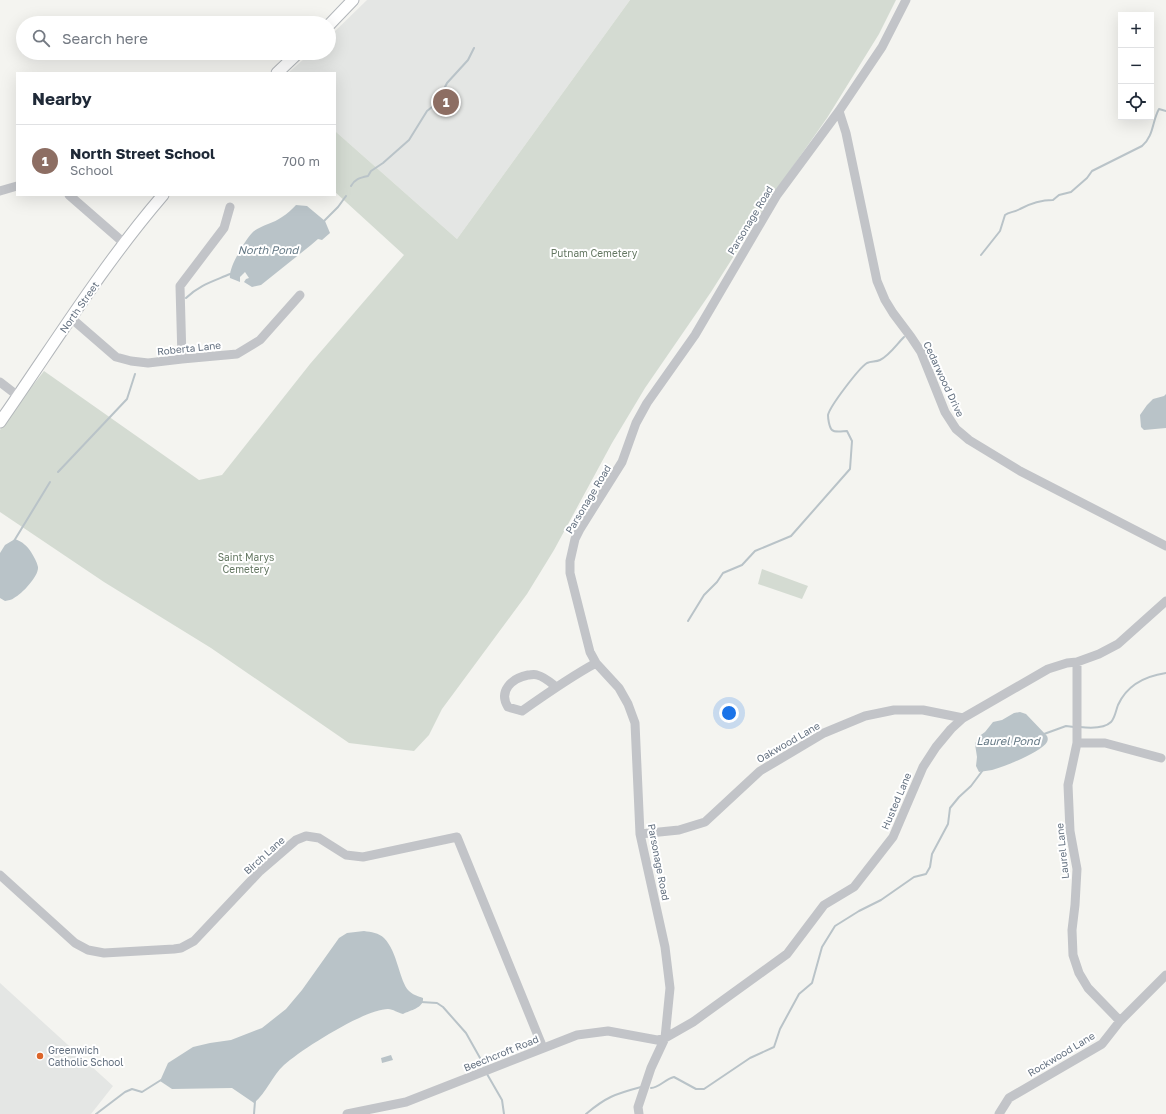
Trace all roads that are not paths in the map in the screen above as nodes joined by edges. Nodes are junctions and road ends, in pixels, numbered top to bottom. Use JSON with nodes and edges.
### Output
{"nodes":[{"id":1,"x":353,"y":0,"type":"edge"},
{"id":2,"x":906,"y":0,"type":"edge"},
{"id":3,"x":336,"y":18,"type":"edge"},
{"id":4,"x":291,"y":60,"type":"edge"},
{"id":5,"x":278,"y":72,"type":"edge"},
{"id":6,"x":839,"y":111,"type":"junction"},
{"id":7,"x":16,"y":186,"type":"edge"},
{"id":8,"x":0,"y":192,"type":"edge"},
{"id":9,"x":70,"y":196,"type":"edge"},
{"id":10,"x":163,"y":196,"type":"edge"},
{"id":11,"x":230,"y":207,"type":"dead end"},
{"id":12,"x":124,"y":243,"type":"junction"},
{"id":13,"x":300,"y":295,"type":"dead end"},
{"id":14,"x":71,"y":318,"type":"junction"},
{"id":15,"x":182,"y":359,"type":"junction"},
{"id":16,"x":0,"y":382,"type":"edge"},
{"id":17,"x":18,"y":396,"type":"junction"},
{"id":18,"x":0,"y":422,"type":"edge"},
{"id":19,"x":1166,"y":546,"type":"edge"},
{"id":20,"x":1166,"y":601,"type":"edge"},
{"id":21,"x":1077,"y":662,"type":"junction"},
{"id":22,"x":596,"y":663,"type":"junction"},
{"id":23,"x":556,"y":687,"type":"junction"},
{"id":24,"x":963,"y":718,"type":"junction"},
{"id":25,"x":1076,"y":743,"type":"junction"},
{"id":26,"x":1161,"y":758,"type":"dead end"},
{"id":27,"x":640,"y":834,"type":"junction"},
{"id":28,"x":0,"y":875,"type":"edge"},
{"id":29,"x":1166,"y":975,"type":"edge"},
{"id":30,"x":1120,"y":1021,"type":"junction"},
{"id":31,"x":665,"y":1038,"type":"junction"},
{"id":32,"x":543,"y":1048,"type":"junction"},
{"id":33,"x":347,"y":1114,"type":"edge"},
{"id":34,"x":639,"y":1114,"type":"edge"},
{"id":35,"x":999,"y":1114,"type":"edge"}],
"edges":[{"from":1,"to":3,"type":"main road"},
{"from":2,"to":6,"type":"street","name":"Parsonage Road"},
{"from":4,"to":5,"type":"main road"},
{"from":6,"to":19,"type":"street","name":"Cedarwood Drive"},
{"from":6,"to":22,"type":"street","name":"Parsonage Road"},
{"from":7,"to":8,"type":"street"},
{"from":9,"to":12,"type":"street"},
{"from":10,"to":12,"type":"main road","name":"North Street"},
{"from":11,"to":15,"type":"street"},
{"from":12,"to":14,"type":"main road","name":"North Street"},
{"from":13,"to":15,"type":"street","name":"Roberta Lane"},
{"from":14,"to":15,"type":"street","name":"Roberta Lane"},
{"from":14,"to":17,"type":"main road","name":"North Street"},
{"from":16,"to":17,"type":"street"},
{"from":17,"to":18,"type":"main road","name":"North Street"},
{"from":20,"to":21,"type":"street","name":"Husted Lane"},
{"from":21,"to":24,"type":"street","name":"Husted Lane"},
{"from":21,"to":25,"type":"street","name":"Laurel Lane"},
{"from":22,"to":23,"type":"street"},
{"from":22,"to":27,"type":"street","name":"Parsonage Road"},
{"from":23,"to":23,"type":"street"},
{"from":24,"to":27,"type":"street","name":"Oakwood Lane"},
{"from":24,"to":31,"type":"street","name":"Husted Lane"},
{"from":25,"to":26,"type":"street"},
{"from":25,"to":30,"type":"street","name":"Laurel Lane"},
{"from":27,"to":31,"type":"street","name":"Parsonage Road"},
{"from":28,"to":32,"type":"street","name":"Birch Lane"},
{"from":29,"to":30,"type":"street","name":"Rockwood Lane"},
{"from":30,"to":35,"type":"street","name":"Rockwood Lane"},
{"from":31,"to":32,"type":"street","name":"Beechcroft Road"},
{"from":31,"to":34,"type":"street","name":"Parsonage Road"},
{"from":32,"to":33,"type":"street","name":"Beechcroft Road"}]}
